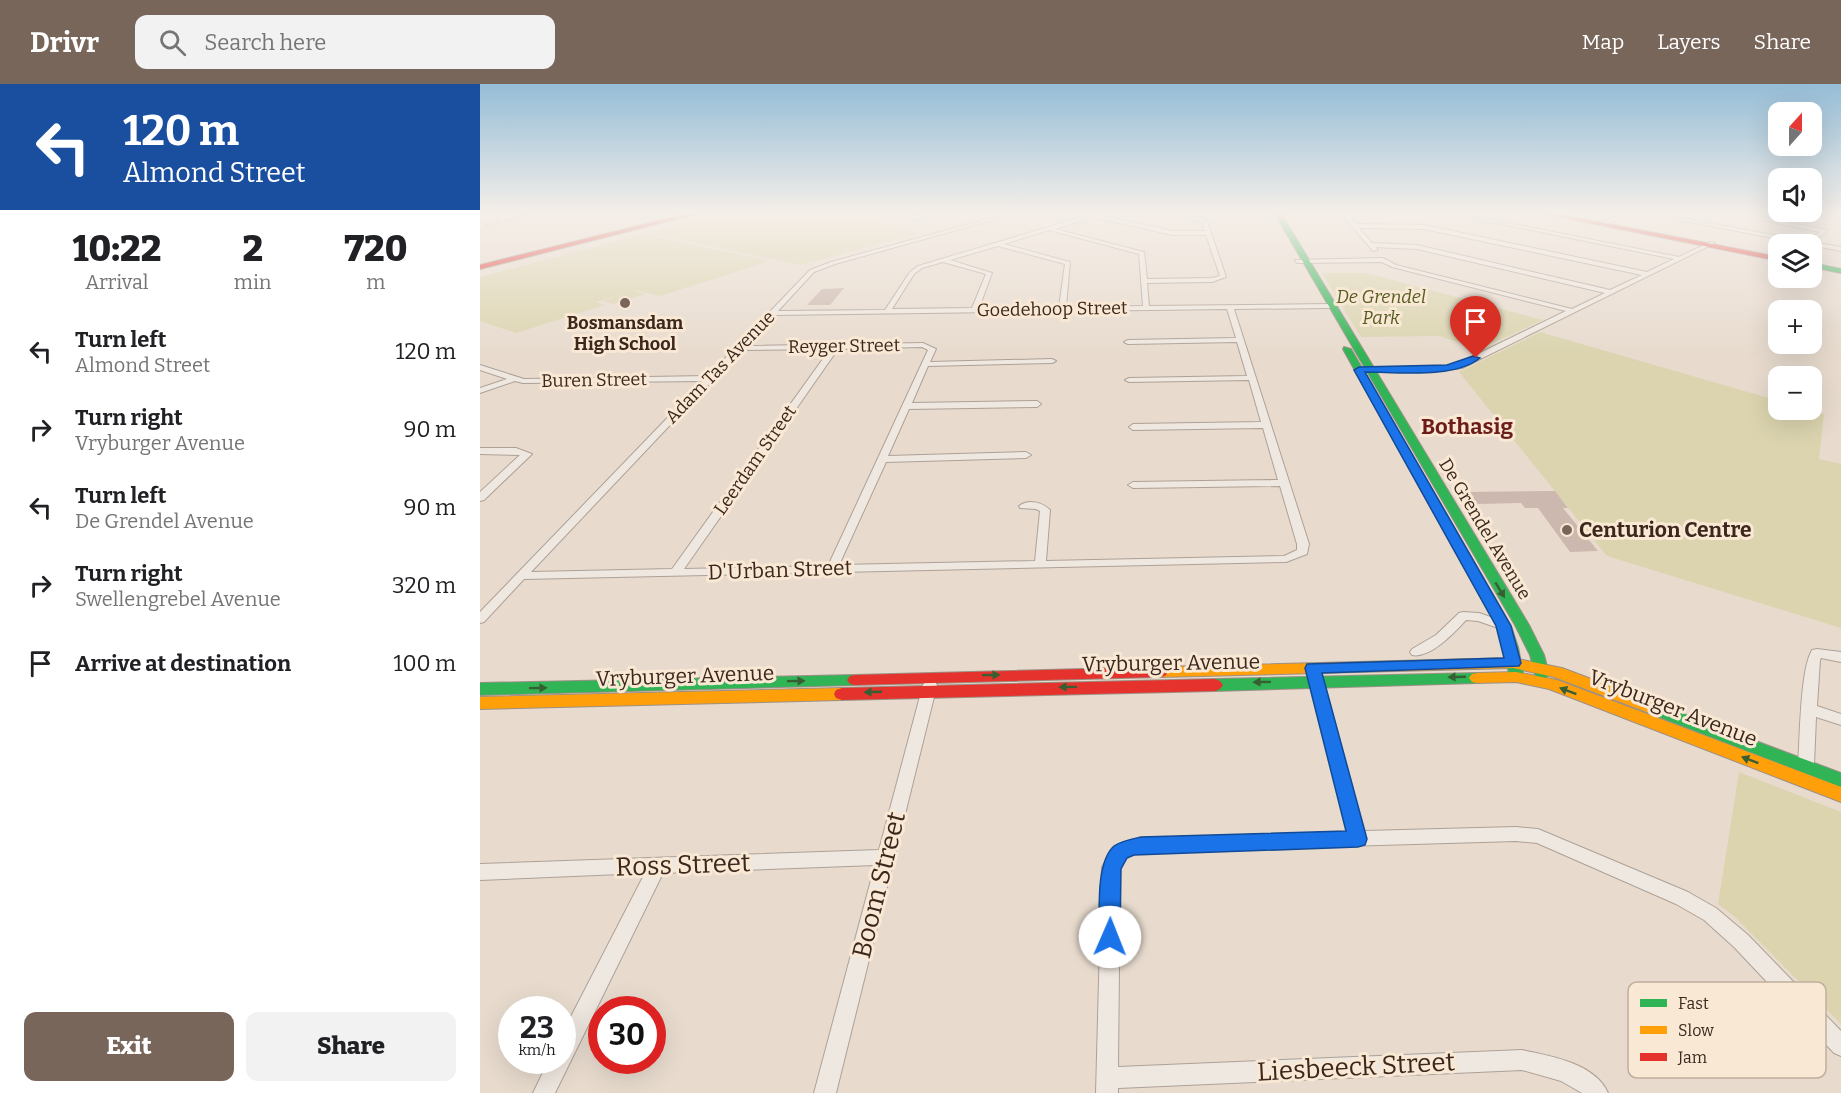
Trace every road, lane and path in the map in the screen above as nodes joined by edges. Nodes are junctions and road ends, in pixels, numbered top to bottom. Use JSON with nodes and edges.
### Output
{"nodes":[{"id":1,"x":512,"y":259,"type":"edge"},
{"id":2,"x":850,"y":259,"type":"edge"},
{"id":3,"x":945,"y":259,"type":"edge"},
{"id":4,"x":1054,"y":259,"type":"edge"},
{"id":5,"x":1143,"y":259,"type":"edge"},
{"id":6,"x":1216,"y":259,"type":"edge"},
{"id":7,"x":1469,"y":259,"type":"edge"},
{"id":8,"x":1576,"y":259,"type":"edge"},
{"id":9,"x":1680,"y":259,"type":"edge"},
{"id":10,"x":942,"y":260,"type":"junction"},
{"id":11,"x":1383,"y":260,"type":"joint"},
{"id":12,"x":1301,"y":261,"type":"joint"},
{"id":13,"x":1822,"y":266,"type":"edge"},
{"id":14,"x":480,"y":267,"type":"edge"},
{"id":15,"x":1841,"y":270,"type":"edge"},
{"id":16,"x":1646,"y":274,"type":"junction"},
{"id":17,"x":1145,"y":281,"type":"junction"},
{"id":18,"x":1611,"y":292,"type":"junction"},
{"id":19,"x":1327,"y":306,"type":"junction"},
{"id":20,"x":1230,"y":307,"type":"junction"},
{"id":21,"x":1146,"y":308,"type":"junction"},
{"id":22,"x":1062,"y":309,"type":"junction"},
{"id":23,"x":975,"y":310,"type":"junction"},
{"id":24,"x":1573,"y":311,"type":"junction"},
{"id":25,"x":887,"y":312,"type":"junction"},
{"id":26,"x":772,"y":313,"type":"junction"},
{"id":27,"x":1241,"y":340,"type":"junction"},
{"id":28,"x":1128,"y":342,"type":"dead end"},
{"id":29,"x":835,"y":346,"type":"junction"},
{"id":30,"x":739,"y":348,"type":"junction"},
{"id":31,"x":1052,"y":361,"type":"dead end"},
{"id":32,"x":926,"y":363,"type":"junction"},
{"id":33,"x":480,"y":367,"type":"edge"},
{"id":34,"x":1365,"y":370,"type":"junction"},
{"id":35,"x":710,"y":378,"type":"junction"},
{"id":36,"x":1252,"y":378,"type":"junction"},
{"id":37,"x":514,"y":379,"type":"junction"},
{"id":38,"x":1129,"y":380,"type":"dead end"},
{"id":39,"x":480,"y":391,"type":"edge"},
{"id":40,"x":1038,"y":404,"type":"dead end"},
{"id":41,"x":905,"y":406,"type":"junction"},
{"id":42,"x":1266,"y":425,"type":"junction"},
{"id":43,"x":1133,"y":427,"type":"dead end"},
{"id":44,"x":480,"y":452,"type":"edge"},
{"id":45,"x":1026,"y":455,"type":"dead end"},
{"id":46,"x":881,"y":459,"type":"junction"},
{"id":47,"x":1283,"y":483,"type":"junction"},
{"id":48,"x":1133,"y":485,"type":"dead end"},
{"id":49,"x":480,"y":498,"type":"edge"},
{"id":50,"x":1024,"y":506,"type":"dead end"},
{"id":51,"x":1040,"y":564,"type":"junction"},
{"id":52,"x":832,"y":569,"type":"junction"},
{"id":53,"x":675,"y":573,"type":"junction"},
{"id":54,"x":521,"y":576,"type":"junction"},
{"id":55,"x":480,"y":619,"type":"edge"},
{"id":56,"x":1504,"y":626,"type":"junction"},
{"id":57,"x":1417,"y":652,"type":"dead end"},
{"id":58,"x":1841,"y":657,"type":"edge"},
{"id":59,"x":1540,"y":667,"type":"junction"},
{"id":60,"x":1515,"y":670,"type":"junction"},
{"id":61,"x":1314,"y":674,"type":"junction"},
{"id":62,"x":1543,"y":681,"type":"junction"},
{"id":63,"x":931,"y":684,"type":"junction"},
{"id":64,"x":480,"y":689,"type":"edge"},
{"id":65,"x":480,"y":703,"type":"edge"},
{"id":66,"x":1809,"y":709,"type":"junction"},
{"id":67,"x":1841,"y":720,"type":"edge"},
{"id":68,"x":1806,"y":766,"type":"junction"},
{"id":69,"x":1841,"y":780,"type":"edge"},
{"id":70,"x":1841,"y":795,"type":"edge"},
{"id":71,"x":1358,"y":839,"type":"junction"},
{"id":72,"x":886,"y":857,"type":"junction"},
{"id":73,"x":658,"y":866,"type":"junction"},
{"id":74,"x":480,"y":872,"type":"edge"},
{"id":75,"x":1780,"y":982,"type":"edge"},
{"id":76,"x":576,"y":1028,"type":"edge"},
{"id":77,"x":1826,"y":1030,"type":"edge"},
{"id":78,"x":1841,"y":1046,"type":"edge"},
{"id":79,"x":553,"y":1074,"type":"edge"},
{"id":80,"x":1107,"y":1086,"type":"edge"},
{"id":81,"x":544,"y":1093,"type":"edge"},
{"id":82,"x":825,"y":1093,"type":"edge"},
{"id":83,"x":1597,"y":1093,"type":"edge"}],
"edges":[{"from":1,"to":14,"type":"main road"},
{"from":2,"to":26,"type":"street","name":"Adam Tas Avenue"},
{"from":3,"to":10,"type":"street"},
{"from":4,"to":22,"type":"street"},
{"from":5,"to":17,"type":"street"},
{"from":6,"to":17,"type":"street"},
{"from":7,"to":18,"type":"street"},
{"from":8,"to":16,"type":"street"},
{"from":9,"to":16,"type":"street"},
{"from":10,"to":23,"type":"street"},
{"from":10,"to":25,"type":"street"},
{"from":11,"to":12,"type":"street"},
{"from":11,"to":24,"type":"street"},
{"from":12,"to":19,"type":"main road","name":"De Grendel Avenue"},
{"from":13,"to":15,"type":"main road"},
{"from":16,"to":18,"type":"street"},
{"from":17,"to":21,"type":"street"},
{"from":18,"to":24,"type":"street"},
{"from":19,"to":20,"type":"street","name":"Goedehoop Street"},
{"from":19,"to":34,"type":"main road","name":"De Grendel Avenue"},
{"from":20,"to":21,"type":"street","name":"Goedehoop Street"},
{"from":20,"to":27,"type":"street","name":"D'Urban Street"},
{"from":21,"to":22,"type":"street","name":"Goedehoop Street"},
{"from":22,"to":23,"type":"street","name":"Goedehoop Street"},
{"from":23,"to":25,"type":"street","name":"Goedehoop Street"},
{"from":24,"to":34,"type":"street"},
{"from":25,"to":26,"type":"street","name":"Goedehoop Street"},
{"from":26,"to":30,"type":"street","name":"Adam Tas Avenue"},
{"from":27,"to":28,"type":"street"},
{"from":27,"to":36,"type":"street","name":"D'Urban Street"},
{"from":29,"to":30,"type":"street","name":"Reyger Street"},
{"from":29,"to":32,"type":"street","name":"Reyger Street"},
{"from":29,"to":53,"type":"street","name":"Leerdam Street"},
{"from":30,"to":35,"type":"street","name":"Adam Tas Avenue"},
{"from":31,"to":32,"type":"street","name":"Reyger Street"},
{"from":32,"to":41,"type":"street","name":"Reyger Street"},
{"from":33,"to":37,"type":"street","name":"Buren Street"},
{"from":34,"to":56,"type":"main road","name":"De Grendel Avenue"},
{"from":34,"to":59,"type":"main road","name":"De Grendel Avenue","one_way":true},
{"from":35,"to":37,"type":"street","name":"Buren Street"},
{"from":35,"to":54,"type":"street","name":"Adam Tas Avenue"},
{"from":36,"to":38,"type":"street"},
{"from":36,"to":42,"type":"street","name":"D'Urban Street"},
{"from":37,"to":39,"type":"street"},
{"from":40,"to":41,"type":"street"},
{"from":41,"to":46,"type":"street","name":"Reyger Street"},
{"from":42,"to":43,"type":"street"},
{"from":42,"to":47,"type":"street","name":"D'Urban Street"},
{"from":44,"to":49,"type":"street"},
{"from":45,"to":46,"type":"street"},
{"from":46,"to":52,"type":"street","name":"Reyger Street"},
{"from":47,"to":48,"type":"street"},
{"from":47,"to":51,"type":"street","name":"D'Urban Street"},
{"from":50,"to":51,"type":"street"},
{"from":51,"to":52,"type":"street","name":"D'Urban Street"},
{"from":52,"to":53,"type":"street","name":"D'Urban Street"},
{"from":53,"to":54,"type":"street","name":"D'Urban Street"},
{"from":54,"to":55,"type":"street","name":"Adam Tas Avenue"},
{"from":56,"to":57,"type":"street"},
{"from":56,"to":60,"type":"main road","name":"De Grendel Avenue"},
{"from":58,"to":66,"type":"street"},
{"from":59,"to":60,"type":"main road","name":"Vryburger Avenue"},
{"from":59,"to":62,"type":"main road","name":"De Grendel Avenue"},
{"from":59,"to":68,"type":"main road","name":"Vryburger Avenue"},
{"from":60,"to":61,"type":"main road","name":"Vryburger Avenue"},
{"from":60,"to":62,"type":"main road","name":"Vryburger Avenue"},
{"from":61,"to":63,"type":"main road","name":"Vryburger Avenue"},
{"from":61,"to":71,"type":"street"},
{"from":70,"to":62,"type":"main road","name":"Vryburger Avenue","one_way":true},
{"from":64,"to":63,"type":"main road","name":"Vryburger Avenue","one_way":true},
{"from":63,"to":65,"type":"main road","name":"Vryburger Avenue","one_way":true},
{"from":63,"to":72,"type":"street","name":"Boom Street"},
{"from":66,"to":67,"type":"street"},
{"from":66,"to":68,"type":"street"},
{"from":68,"to":69,"type":"main road","name":"Vryburger Avenue"},
{"from":71,"to":75,"type":"street"},
{"from":71,"to":80,"type":"street"},
{"from":72,"to":73,"type":"street","name":"Ross Street"},
{"from":72,"to":82,"type":"street","name":"Boom Street"},
{"from":73,"to":74,"type":"street","name":"Ross Street"},
{"from":73,"to":76,"type":"street"},
{"from":77,"to":78,"type":"street"},
{"from":79,"to":81,"type":"street"},
{"from":80,"to":83,"type":"street","name":"Liesbeeck Street"}]}
